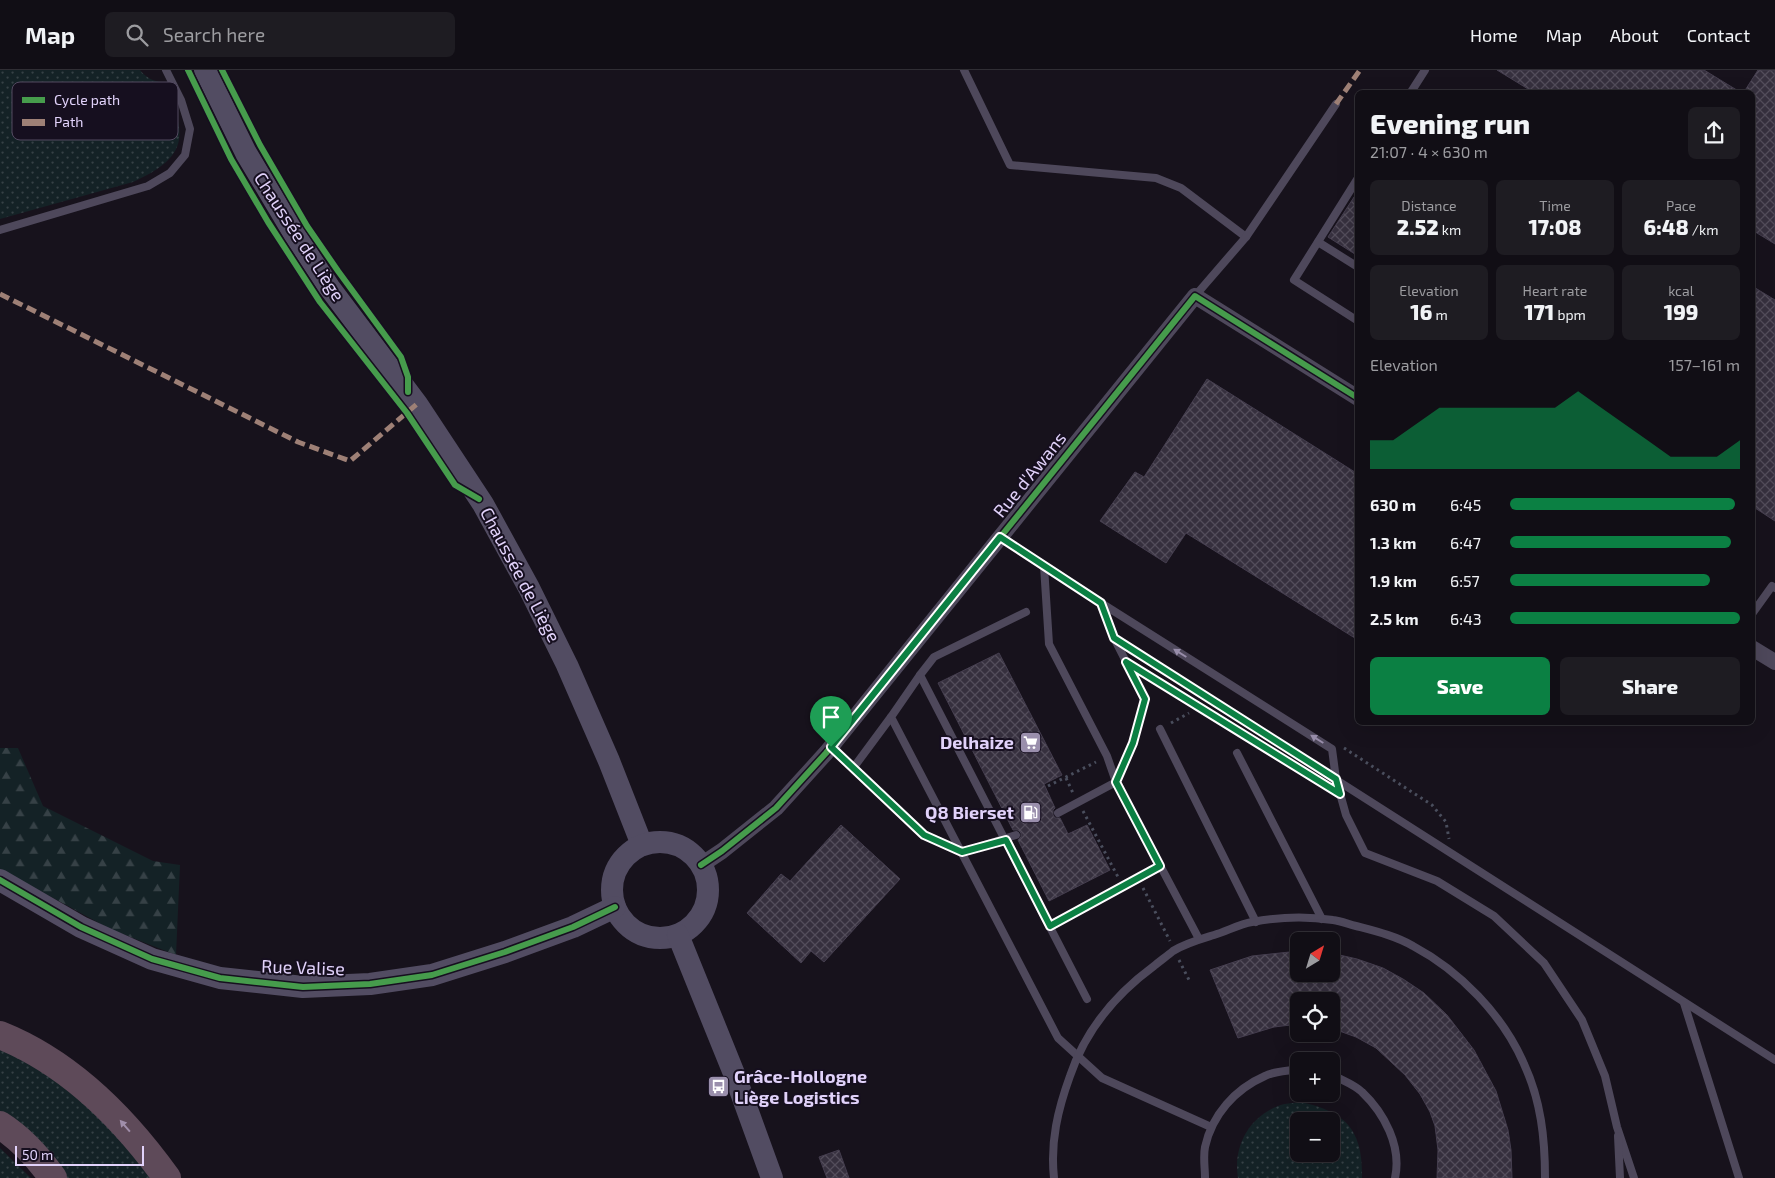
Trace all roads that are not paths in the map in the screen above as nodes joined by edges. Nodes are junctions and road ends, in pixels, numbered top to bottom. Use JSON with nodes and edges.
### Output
{"nodes":[{"id":1,"x":166,"y":70,"type":"edge"},
{"id":2,"x":205,"y":70,"type":"edge"},
{"id":3,"x":964,"y":70,"type":"edge"},
{"id":4,"x":1425,"y":70,"type":"edge"},
{"id":5,"x":172,"y":82,"type":"edge"},
{"id":6,"x":1412,"y":90,"type":"edge"},
{"id":7,"x":178,"y":94,"type":"edge"},
{"id":8,"x":1336,"y":104,"type":"dead end"},
{"id":9,"x":1355,"y":183,"type":"edge"},
{"id":10,"x":0,"y":230,"type":"edge"},
{"id":11,"x":1246,"y":237,"type":"junction"},
{"id":12,"x":1318,"y":242,"type":"junction"},
{"id":13,"x":1355,"y":265,"type":"edge"},
{"id":14,"x":1195,"y":296,"type":"junction"},
{"id":15,"x":1355,"y":319,"type":"edge"},
{"id":16,"x":1355,"y":396,"type":"edge"},
{"id":17,"x":1000,"y":537,"type":"junction"},
{"id":18,"x":1044,"y":566,"type":"junction"},
{"id":19,"x":1775,"y":588,"type":"edge"},
{"id":20,"x":1101,"y":603,"type":"junction"},
{"id":21,"x":1755,"y":610,"type":"edge"},
{"id":22,"x":1026,"y":612,"type":"dead end"},
{"id":23,"x":1114,"y":638,"type":"junction"},
{"id":24,"x":1755,"y":650,"type":"edge"},
{"id":25,"x":1126,"y":662,"type":"junction"},
{"id":26,"x":1775,"y":662,"type":"edge"},
{"id":27,"x":920,"y":675,"type":"junction"},
{"id":28,"x":891,"y":716,"type":"junction"},
{"id":29,"x":1160,"y":729,"type":"dead end"},
{"id":30,"x":831,"y":747,"type":"junction"},
{"id":31,"x":1237,"y":753,"type":"dead end"},
{"id":32,"x":854,"y":767,"type":"junction"},
{"id":33,"x":1336,"y":779,"type":"junction"},
{"id":34,"x":1116,"y":782,"type":"junction"},
{"id":35,"x":1340,"y":794,"type":"junction"},
{"id":36,"x":1058,"y":813,"type":"dead end"},
{"id":37,"x":1016,"y":835,"type":"dead end"},
{"id":38,"x":1006,"y":840,"type":"junction"},
{"id":39,"x":642,"y":845,"type":"junction"},
{"id":40,"x":962,"y":852,"type":"junction"},
{"id":41,"x":701,"y":865,"type":"junction"},
{"id":42,"x":1160,"y":866,"type":"junction"},
{"id":43,"x":0,"y":880,"type":"edge"},
{"id":44,"x":615,"y":907,"type":"junction"},
{"id":45,"x":1322,"y":919,"type":"junction"},
{"id":46,"x":1256,"y":922,"type":"junction"},
{"id":47,"x":1050,"y":926,"type":"junction"},
{"id":48,"x":678,"y":935,"type":"junction"},
{"id":49,"x":1199,"y":939,"type":"junction"},
{"id":50,"x":1087,"y":999,"type":"dead end"},
{"id":51,"x":1684,"y":1003,"type":"junction"},
{"id":52,"x":0,"y":1035,"type":"edge"},
{"id":53,"x":1077,"y":1055,"type":"junction"},
{"id":54,"x":1775,"y":1060,"type":"edge"},
{"id":55,"x":1290,"y":1071,"type":"edge"},
{"id":56,"x":1340,"y":1079,"type":"edge"},
{"id":57,"x":0,"y":1125,"type":"edge"},
{"id":58,"x":1211,"y":1127,"type":"junction"},
{"id":59,"x":1617,"y":1127,"type":"junction"},
{"id":60,"x":53,"y":1178,"type":"edge"},
{"id":61,"x":167,"y":1178,"type":"edge"},
{"id":62,"x":772,"y":1178,"type":"edge"},
{"id":63,"x":1054,"y":1178,"type":"edge"},
{"id":64,"x":1205,"y":1178,"type":"edge"},
{"id":65,"x":1395,"y":1178,"type":"edge"},
{"id":66,"x":1545,"y":1178,"type":"edge"},
{"id":67,"x":1620,"y":1178,"type":"edge"},
{"id":68,"x":1634,"y":1178,"type":"edge"},
{"id":69,"x":1739,"y":1178,"type":"edge"}],
"edges":[{"from":1,"to":5,"type":"lane"},
{"from":2,"to":39,"type":"main road","name":"Chaussée de Liège"},
{"from":3,"to":11,"type":"lane"},
{"from":4,"to":6,"type":"lane"},
{"from":7,"to":10,"type":"lane"},
{"from":8,"to":11,"type":"lane"},
{"from":9,"to":12,"type":"lane"},
{"from":11,"to":14,"type":"lane"},
{"from":12,"to":13,"type":"lane"},
{"from":12,"to":15,"type":"lane"},
{"from":14,"to":16,"type":"street"},
{"from":14,"to":17,"type":"street","name":"Rue d'Awans"},
{"from":17,"to":18,"type":"lane"},
{"from":17,"to":30,"type":"street","name":"Rue d'Awans"},
{"from":18,"to":20,"type":"lane"},
{"from":18,"to":34,"type":"lane"},
{"from":19,"to":21,"type":"lane"},
{"from":20,"to":23,"type":"lane"},
{"from":33,"to":20,"type":"lane","one_way":true},
{"from":22,"to":27,"type":"lane"},
{"from":23,"to":25,"type":"lane"},
{"from":23,"to":33,"type":"lane"},
{"from":24,"to":26,"type":"street"},
{"from":25,"to":34,"type":"lane"},
{"from":25,"to":35,"type":"lane"},
{"from":27,"to":28,"type":"lane"},
{"from":27,"to":38,"type":"lane"},
{"from":28,"to":32,"type":"lane"},
{"from":28,"to":40,"type":"lane"},
{"from":29,"to":46,"type":"lane"},
{"from":30,"to":32,"type":"lane"},
{"from":30,"to":41,"type":"street","name":"Rue d'Awans"},
{"from":31,"to":45,"type":"lane"},
{"from":32,"to":40,"type":"lane"},
{"from":33,"to":35,"type":"lane"},
{"from":33,"to":51,"type":"lane"},
{"from":34,"to":36,"type":"lane"},
{"from":34,"to":42,"type":"lane"},
{"from":35,"to":59,"type":"lane"},
{"from":37,"to":38,"type":"lane"},
{"from":38,"to":40,"type":"lane"},
{"from":38,"to":47,"type":"lane"},
{"from":39,"to":41,"type":"main road"},
{"from":39,"to":44,"type":"main road"},
{"from":40,"to":53,"type":"lane"},
{"from":41,"to":48,"type":"main road"},
{"from":42,"to":47,"type":"lane"},
{"from":42,"to":49,"type":"lane"},
{"from":43,"to":44,"type":"main road","name":"Rue Valise"},
{"from":44,"to":48,"type":"main road"},
{"from":45,"to":46,"type":"lane"},
{"from":45,"to":66,"type":"lane"},
{"from":46,"to":49,"type":"lane"},
{"from":47,"to":50,"type":"lane"},
{"from":48,"to":62,"type":"main road"},
{"from":49,"to":53,"type":"lane"},
{"from":51,"to":54,"type":"lane"},
{"from":51,"to":69,"type":"lane"},
{"from":61,"to":52,"type":"highway","one_way":true},
{"from":53,"to":58,"type":"lane"},
{"from":53,"to":63,"type":"lane"},
{"from":55,"to":58,"type":"lane"},
{"from":56,"to":65,"type":"lane"},
{"from":57,"to":60,"type":"highway"},
{"from":58,"to":64,"type":"lane"},
{"from":59,"to":67,"type":"lane"},
{"from":59,"to":68,"type":"lane"}]}
